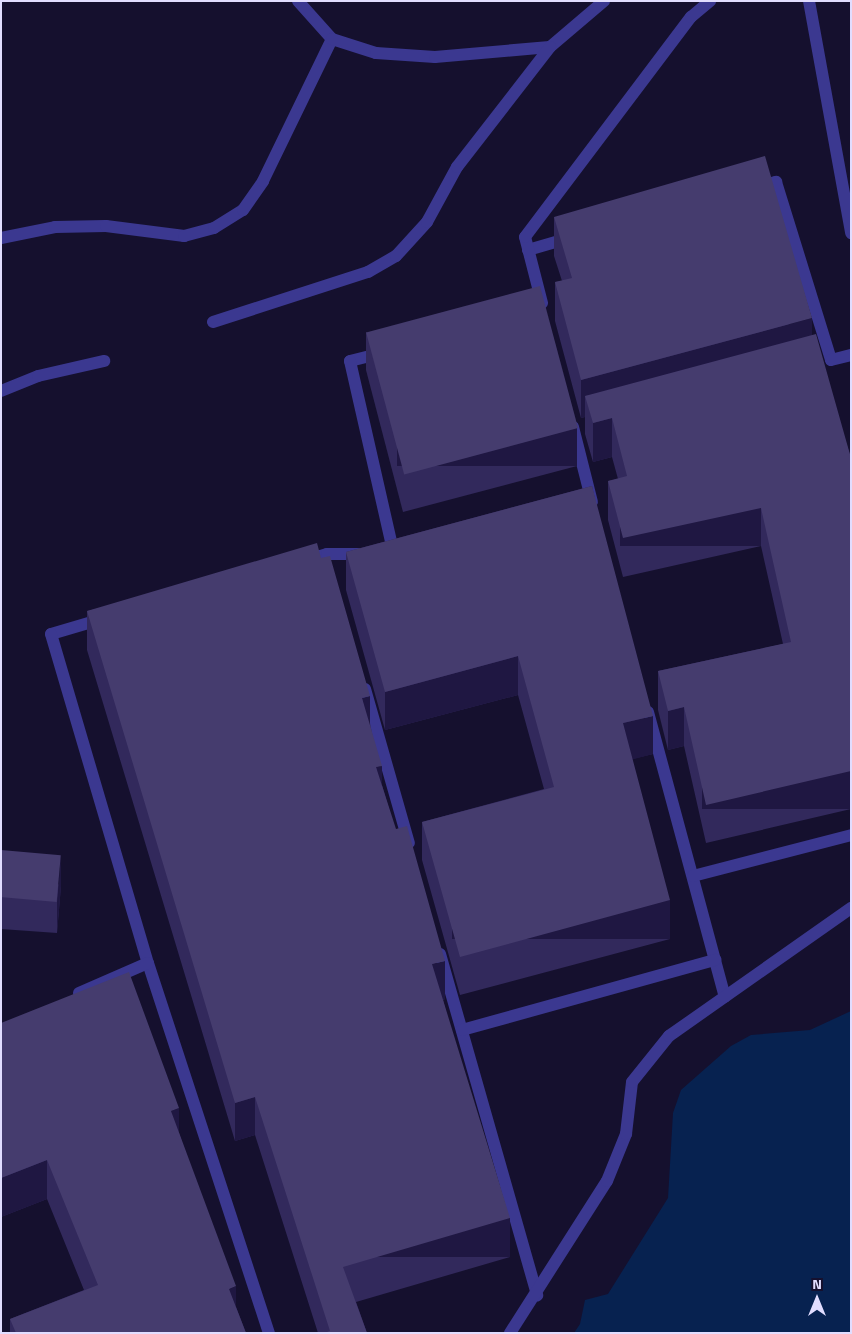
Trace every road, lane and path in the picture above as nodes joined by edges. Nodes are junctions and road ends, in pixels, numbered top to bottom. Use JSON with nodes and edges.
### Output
{"nodes":[{"id":1,"x":298,"y":1,"type":"edge"},
{"id":2,"x":604,"y":1,"type":"edge"},
{"id":3,"x":710,"y":1,"type":"edge"},
{"id":4,"x":809,"y":1,"type":"edge"},
{"id":5,"x":332,"y":39,"type":"junction"},
{"id":6,"x":550,"y":47,"type":"junction"},
{"id":7,"x":748,"y":190,"type":"edge"},
{"id":8,"x":851,"y":233,"type":"edge"},
{"id":9,"x":586,"y":234,"type":"edge"},
{"id":10,"x":1,"y":238,"type":"edge"},
{"id":11,"x":528,"y":250,"type":"junction"},
{"id":12,"x":542,"y":315,"type":"edge"},
{"id":13,"x":213,"y":322,"type":"dead end"},
{"id":14,"x":399,"y":348,"type":"edge"},
{"id":15,"x":851,"y":355,"type":"edge"},
{"id":16,"x":832,"y":360,"type":"junction"},
{"id":17,"x":104,"y":361,"type":"dead end"},
{"id":18,"x":812,"y":365,"type":"edge"},
{"id":19,"x":1,"y":391,"type":"edge"},
{"id":20,"x":569,"y":411,"type":"edge"},
{"id":21,"x":592,"y":424,"type":"edge"},
{"id":22,"x":573,"y":429,"type":"junction"},
{"id":23,"x":595,"y":514,"type":"edge"},
{"id":24,"x":412,"y":546,"type":"edge"},
{"id":25,"x":383,"y":553,"type":"junction"},
{"id":26,"x":327,"y":554,"type":"junction"},
{"id":27,"x":289,"y":565,"type":"edge"},
{"id":28,"x":333,"y":573,"type":"edge"},
{"id":29,"x":118,"y":615,"type":"edge"},
{"id":30,"x":362,"y":678,"type":"edge"},
{"id":31,"x":644,"y":695,"type":"edge"},
{"id":32,"x":851,"y":835,"type":"edge"},
{"id":33,"x":414,"y":859,"type":"edge"},
{"id":34,"x":693,"y":876,"type":"junction"},
{"id":35,"x":851,"y":908,"type":"edge"},
{"id":36,"x":438,"y":944,"type":"edge"},
{"id":37,"x":715,"y":960,"type":"junction"},
{"id":38,"x":148,"y":963,"type":"junction"},
{"id":39,"x":725,"y":997,"type":"junction"},
{"id":40,"x":65,"y":999,"type":"edge"},
{"id":41,"x":462,"y":1030,"type":"junction"},
{"id":42,"x":537,"y":1295,"type":"junction"},
{"id":43,"x":269,"y":1333,"type":"edge"},
{"id":44,"x":510,"y":1333,"type":"edge"}],
"edges":[{"from":1,"to":5,"type":"street"},
{"from":2,"to":6,"type":"street"},
{"from":3,"to":11,"type":"street"},
{"from":4,"to":8,"type":"street"},
{"from":5,"to":6,"type":"street"},
{"from":5,"to":10,"type":"street"},
{"from":6,"to":13,"type":"street"},
{"from":7,"to":16,"type":"street"},
{"from":9,"to":11,"type":"street"},
{"from":11,"to":12,"type":"street"},
{"from":14,"to":25,"type":"street"},
{"from":15,"to":16,"type":"street"},
{"from":16,"to":18,"type":"street"},
{"from":17,"to":19,"type":"street"},
{"from":20,"to":22,"type":"street"},
{"from":21,"to":22,"type":"street"},
{"from":22,"to":23,"type":"street"},
{"from":24,"to":25,"type":"street"},
{"from":25,"to":26,"type":"street"},
{"from":26,"to":27,"type":"street"},
{"from":26,"to":28,"type":"street"},
{"from":29,"to":38,"type":"street"},
{"from":30,"to":33,"type":"street"},
{"from":31,"to":34,"type":"street"},
{"from":32,"to":34,"type":"street"},
{"from":34,"to":37,"type":"street"},
{"from":35,"to":39,"type":"street"},
{"from":36,"to":41,"type":"street"},
{"from":37,"to":39,"type":"street"},
{"from":37,"to":41,"type":"street"},
{"from":38,"to":40,"type":"street"},
{"from":38,"to":43,"type":"street"},
{"from":39,"to":42,"type":"street"},
{"from":41,"to":42,"type":"street"},
{"from":42,"to":44,"type":"street"}]}
